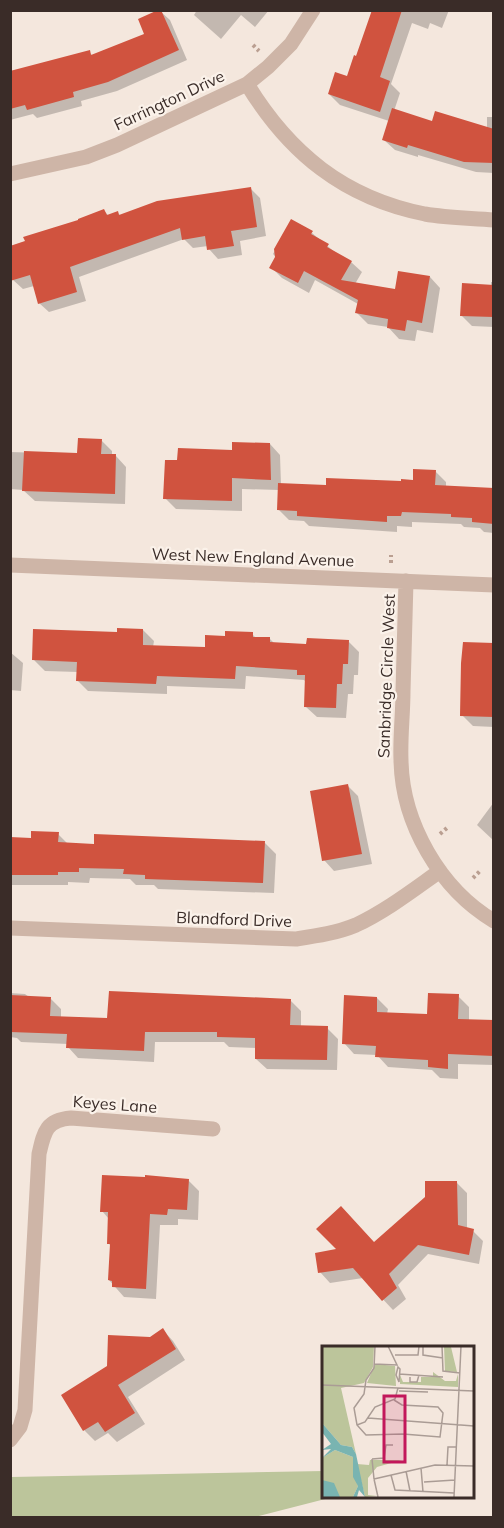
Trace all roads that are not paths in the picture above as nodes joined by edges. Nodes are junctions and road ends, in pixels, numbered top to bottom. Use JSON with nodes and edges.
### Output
{"nodes":[{"id":1,"x":313,"y":10,"type":"edge"},
{"id":2,"x":247,"y":84,"type":"junction"},
{"id":3,"x":10,"y":174,"type":"edge"},
{"id":4,"x":494,"y":220,"type":"edge"},
{"id":5,"x":10,"y":565,"type":"edge"},
{"id":6,"x":406,"y":581,"type":"junction"},
{"id":7,"x":494,"y":585,"type":"edge"},
{"id":8,"x":440,"y":871,"type":"junction"},
{"id":9,"x":494,"y":921,"type":"edge"},
{"id":10,"x":10,"y":928,"type":"edge"},
{"id":11,"x":213,"y":1129,"type":"dead end"},
{"id":12,"x":10,"y":1440,"type":"edge"}],
"edges":[{"from":1,"to":2,"type":"street","name":"Farrington Drive"},
{"from":2,"to":3,"type":"street","name":"Farrington Drive"},
{"from":2,"to":4,"type":"street"},
{"from":5,"to":6,"type":"street","name":"West New England Avenue"},
{"from":6,"to":7,"type":"street","name":"West New England Avenue"},
{"from":6,"to":8,"type":"street","name":"Sanbridge Circle West"},
{"from":8,"to":9,"type":"street","name":"Sanbridge Circle West"},
{"from":8,"to":10,"type":"street","name":"Blandford Drive"},
{"from":11,"to":12,"type":"street","name":"Keyes Lane"}]}
